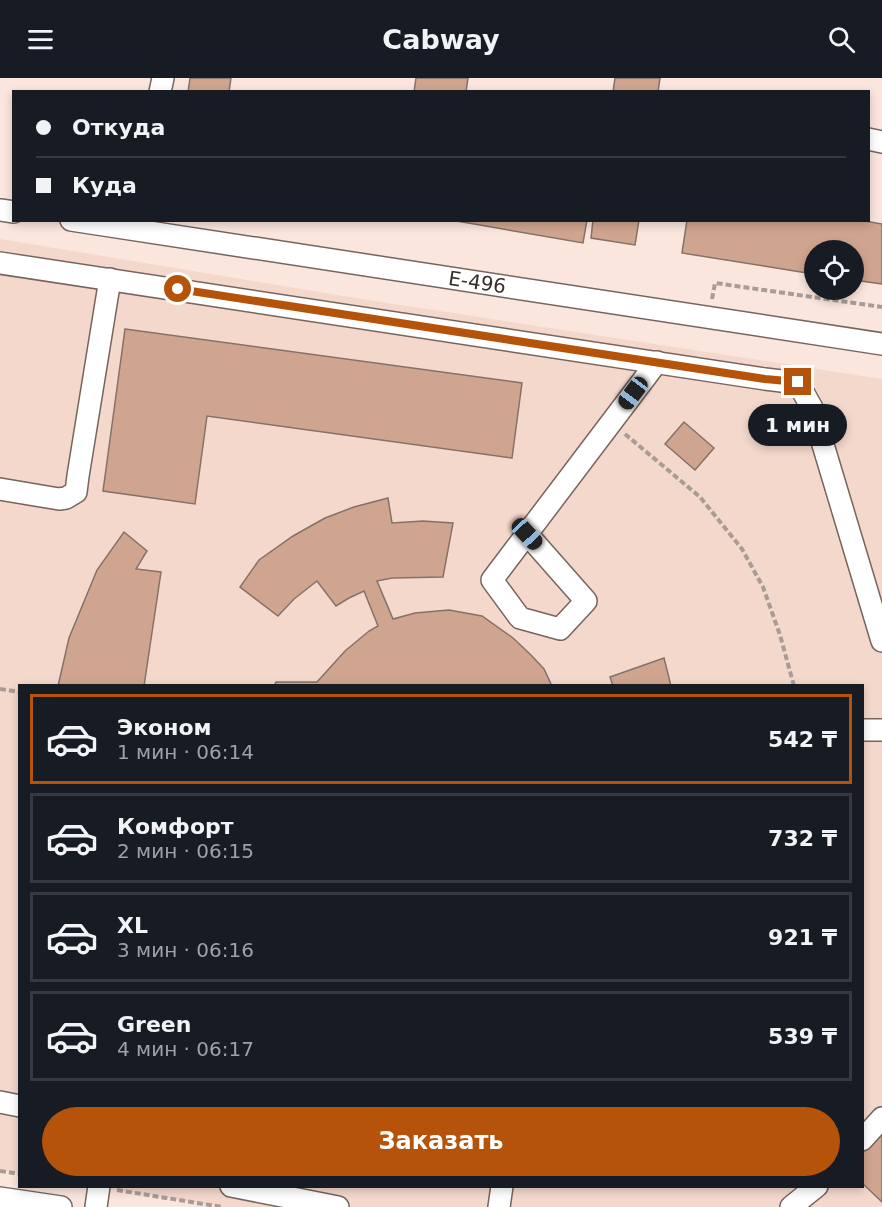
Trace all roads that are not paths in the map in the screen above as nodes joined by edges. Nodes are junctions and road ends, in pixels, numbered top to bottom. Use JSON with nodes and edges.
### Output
{"nodes":[{"id":1,"x":98,"y":222,"type":"edge"},
{"id":2,"x":138,"y":225,"type":"edge"},
{"id":3,"x":0,"y":262,"type":"edge"},
{"id":4,"x":110,"y":279,"type":"junction"},
{"id":5,"x":882,"y":344,"type":"edge"},
{"id":6,"x":657,"y":362,"type":"junction"},
{"id":7,"x":0,"y":489,"type":"edge"},
{"id":8,"x":527,"y":534,"type":"junction"},
{"id":9,"x":882,"y":641,"type":"edge"},
{"id":10,"x":864,"y":730,"type":"edge"},
{"id":11,"x":882,"y":730,"type":"edge"},
{"id":12,"x":0,"y":1102,"type":"edge"},
{"id":13,"x":18,"y":1106,"type":"edge"},
{"id":14,"x":882,"y":1118,"type":"edge"},
{"id":15,"x":864,"y":1138,"type":"edge"},
{"id":16,"x":99,"y":1188,"type":"edge"},
{"id":17,"x":241,"y":1188,"type":"edge"},
{"id":18,"x":502,"y":1188,"type":"edge"},
{"id":19,"x":815,"y":1188,"type":"edge"},
{"id":20,"x":0,"y":1198,"type":"edge"},
{"id":21,"x":61,"y":1207,"type":"edge"},
{"id":22,"x":96,"y":1207,"type":"edge"},
{"id":23,"x":339,"y":1207,"type":"edge"},
{"id":24,"x":500,"y":1207,"type":"edge"},
{"id":25,"x":791,"y":1207,"type":"edge"}],
"edges":[{"from":1,"to":2,"type":"street","name":"E-496"},
{"from":2,"to":5,"type":"street","name":"E-496"},
{"from":3,"to":4,"type":"street"},
{"from":4,"to":6,"type":"street"},
{"from":4,"to":7,"type":"street"},
{"from":6,"to":8,"type":"street"},
{"from":6,"to":9,"type":"street"},
{"from":8,"to":8,"type":"street"},
{"from":10,"to":11,"type":"street"},
{"from":12,"to":13,"type":"street"},
{"from":14,"to":15,"type":"street"},
{"from":16,"to":22,"type":"street"},
{"from":17,"to":23,"type":"street"},
{"from":18,"to":24,"type":"street"},
{"from":19,"to":25,"type":"street"},
{"from":20,"to":21,"type":"street"}]}
